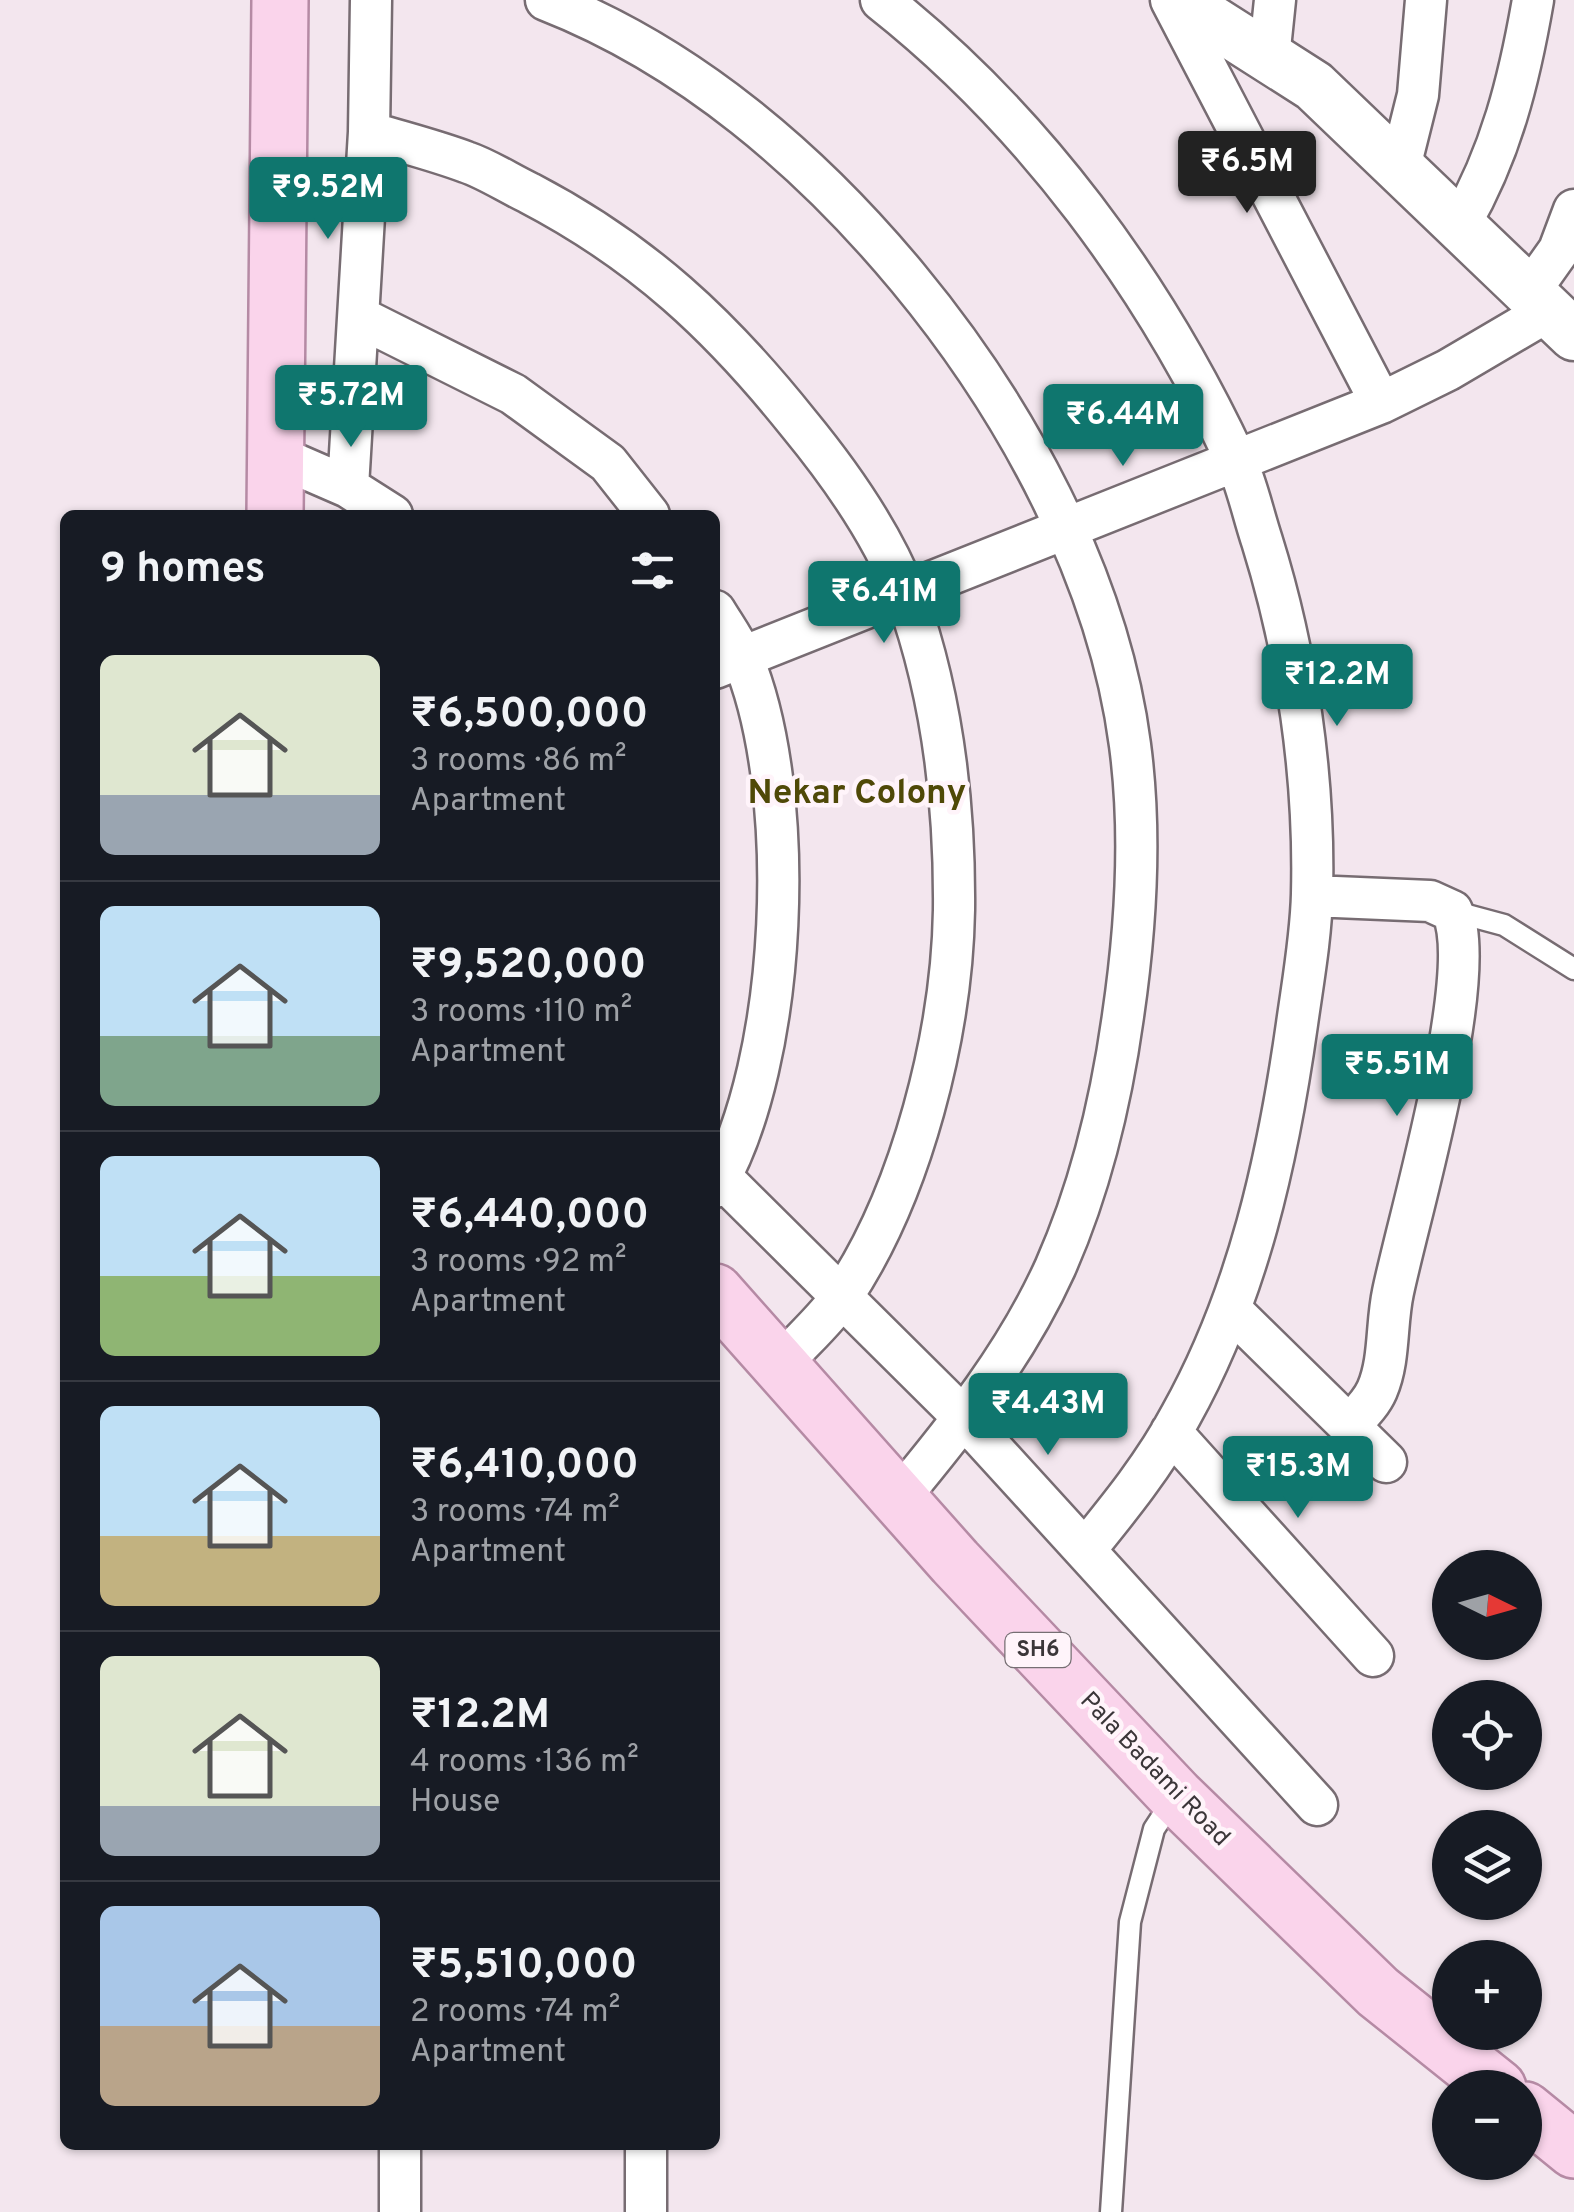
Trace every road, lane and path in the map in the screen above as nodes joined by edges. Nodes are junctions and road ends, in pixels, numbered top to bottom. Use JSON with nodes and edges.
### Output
{"nodes":[{"id":1,"x":280,"y":0,"type":"edge"},
{"id":2,"x":370,"y":0,"type":"edge"},
{"id":3,"x":546,"y":0,"type":"edge"},
{"id":4,"x":880,"y":0,"type":"edge"},
{"id":5,"x":1175,"y":0,"type":"edge"},
{"id":6,"x":1275,"y":0,"type":"edge"},
{"id":7,"x":1426,"y":0,"type":"edge"},
{"id":8,"x":1533,"y":0,"type":"edge"},
{"id":9,"x":1270,"y":58,"type":"junction"},
{"id":10,"x":369,"y":132,"type":"junction"},
{"id":11,"x":1400,"y":167,"type":"junction"},
{"id":12,"x":1574,"y":210,"type":"edge"},
{"id":13,"x":1460,"y":224,"type":"junction"},
{"id":14,"x":1552,"y":312,"type":"edge"},
{"id":15,"x":360,"y":317,"type":"junction"},
{"id":16,"x":1381,"y":402,"type":"junction"},
{"id":17,"x":272,"y":454,"type":"junction"},
{"id":18,"x":1237,"y":462,"type":"junction"},
{"id":19,"x":348,"y":487,"type":"junction"},
{"id":20,"x":275,"y":510,"type":"edge"},
{"id":21,"x":384,"y":510,"type":"edge"},
{"id":22,"x":645,"y":510,"type":"edge"},
{"id":23,"x":1064,"y":530,"type":"junction"},
{"id":24,"x":905,"y":594,"type":"junction"},
{"id":25,"x":720,"y":631,"type":"edge"},
{"id":26,"x":728,"y":663,"type":"edge"},
{"id":27,"x":1312,"y":896,"type":"junction"},
{"id":28,"x":1452,"y":911,"type":"junction"},
{"id":29,"x":1574,"y":969,"type":"edge"},
{"id":30,"x":720,"y":1170,"type":"edge"},
{"id":31,"x":720,"y":1181,"type":"edge"},
{"id":32,"x":842,"y":1296,"type":"junction"},
{"id":33,"x":720,"y":1298,"type":"edge"},
{"id":34,"x":1230,"y":1309,"type":"junction"},
{"id":35,"x":780,"y":1364,"type":"junction"},
{"id":36,"x":964,"y":1419,"type":"junction"},
{"id":37,"x":1349,"y":1426,"type":"junction"},
{"id":38,"x":1171,"y":1432,"type":"junction"},
{"id":39,"x":1386,"y":1462,"type":"dead end"},
{"id":40,"x":898,"y":1498,"type":"junction"},
{"id":41,"x":1086,"y":1550,"type":"junction"},
{"id":42,"x":1373,"y":1656,"type":"dead end"},
{"id":43,"x":1176,"y":1796,"type":"junction"},
{"id":44,"x":1317,"y":1805,"type":"dead end"},
{"id":45,"x":1476,"y":2070,"type":"edge"},
{"id":46,"x":1542,"y":2124,"type":"edge"},
{"id":47,"x":400,"y":2150,"type":"edge"},
{"id":48,"x":646,"y":2150,"type":"edge"},
{"id":49,"x":1574,"y":2150,"type":"edge"},
{"id":50,"x":400,"y":2212,"type":"edge"},
{"id":51,"x":646,"y":2212,"type":"edge"},
{"id":52,"x":1110,"y":2212,"type":"edge"}],
"edges":[{"from":1,"to":17,"type":"main road"},
{"from":2,"to":10,"type":"street"},
{"from":3,"to":23,"type":"street"},
{"from":4,"to":18,"type":"street"},
{"from":5,"to":9,"type":"street"},
{"from":5,"to":16,"type":"street"},
{"from":6,"to":9,"type":"street"},
{"from":7,"to":11,"type":"street"},
{"from":8,"to":13,"type":"street"},
{"from":9,"to":11,"type":"street"},
{"from":10,"to":15,"type":"street"},
{"from":10,"to":24,"type":"street"},
{"from":11,"to":13,"type":"street"},
{"from":12,"to":14,"type":"street"},
{"from":13,"to":14,"type":"street"},
{"from":14,"to":16,"type":"street"},
{"from":15,"to":19,"type":"street"},
{"from":15,"to":22,"type":"street"},
{"from":16,"to":18,"type":"street"},
{"from":17,"to":19,"type":"street"},
{"from":17,"to":20,"type":"main road"},
{"from":18,"to":23,"type":"street"},
{"from":18,"to":27,"type":"street"},
{"from":19,"to":21,"type":"street"},
{"from":23,"to":24,"type":"street"},
{"from":23,"to":36,"type":"street"},
{"from":24,"to":26,"type":"street"},
{"from":24,"to":32,"type":"street"},
{"from":25,"to":26,"type":"street"},
{"from":26,"to":30,"type":"street"},
{"from":27,"to":28,"type":"street"},
{"from":27,"to":34,"type":"street"},
{"from":28,"to":29,"type":"lane"},
{"from":28,"to":37,"type":"street"},
{"from":31,"to":32,"type":"street"},
{"from":32,"to":35,"type":"street"},
{"from":32,"to":36,"type":"street"},
{"from":33,"to":35,"type":"main road","name":"Pala Badami Road","number":"SH6"},
{"from":34,"to":37,"type":"street"},
{"from":34,"to":38,"type":"street"},
{"from":35,"to":40,"type":"main road","name":"Pala Badami Road","number":"SH6"},
{"from":36,"to":40,"type":"street"},
{"from":36,"to":41,"type":"street"},
{"from":37,"to":39,"type":"street"},
{"from":38,"to":41,"type":"street"},
{"from":38,"to":42,"type":"street"},
{"from":40,"to":43,"type":"main road","name":"Pala Badami Road","number":"SH6"},
{"from":41,"to":44,"type":"street"},
{"from":43,"to":45,"type":"main road","name":"Pala Badami Road","number":"SH6"},
{"from":43,"to":52,"type":"lane"},
{"from":46,"to":49,"type":"main road"},
{"from":47,"to":50,"type":"street"},
{"from":48,"to":51,"type":"street"}]}
